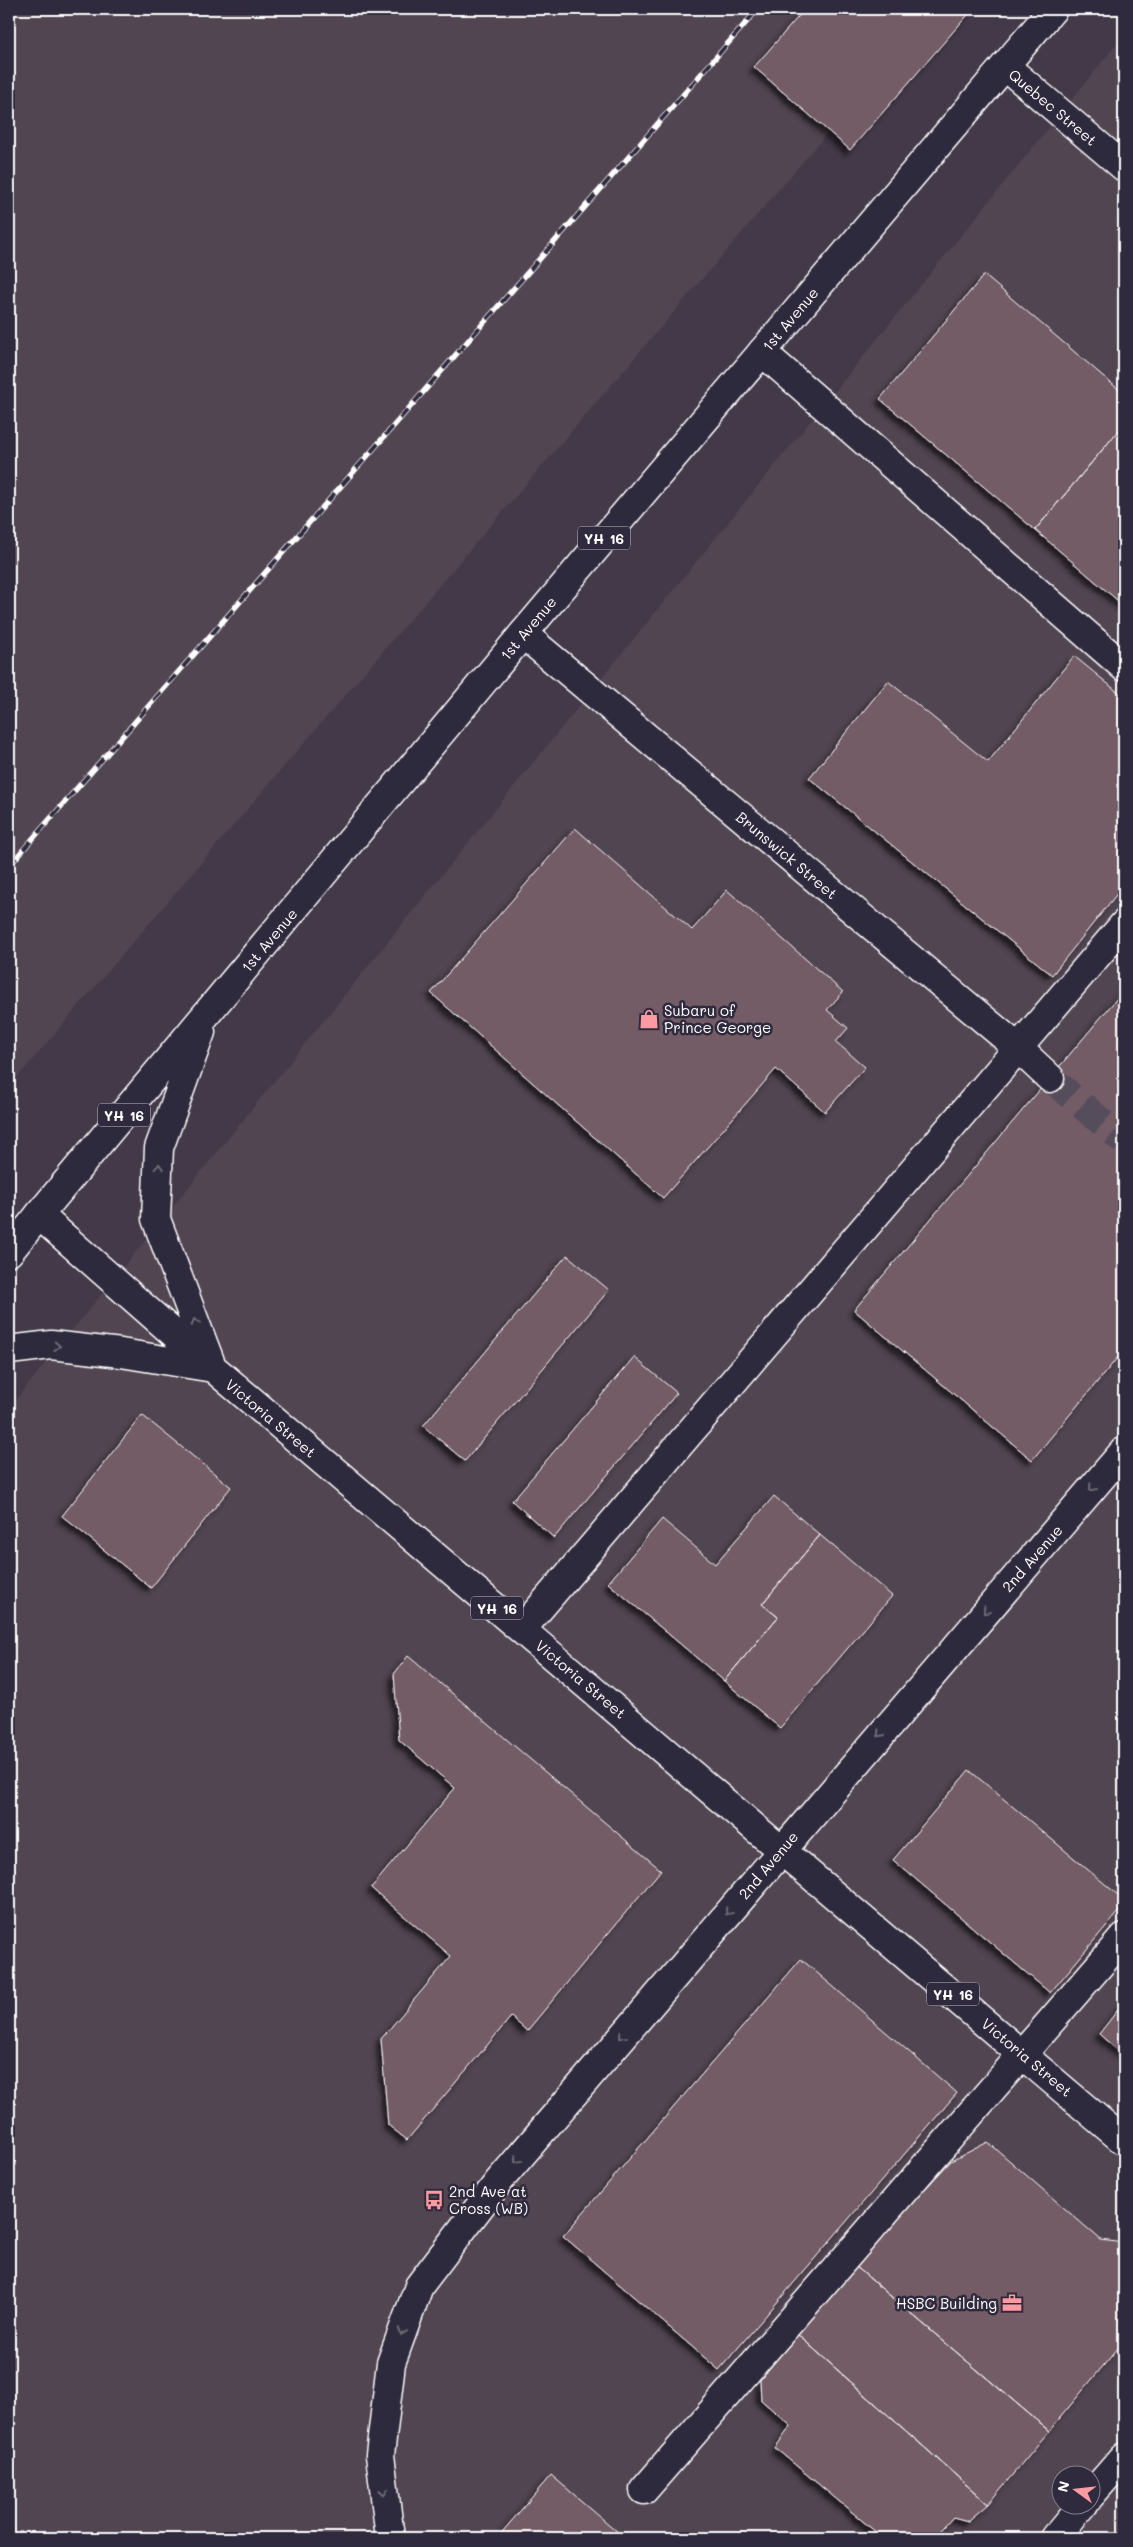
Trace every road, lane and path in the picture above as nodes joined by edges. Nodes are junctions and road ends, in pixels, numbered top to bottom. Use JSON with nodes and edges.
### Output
{"nodes":[{"id":1,"x":1053,"y":9,"type":"edge"},
{"id":2,"x":1005,"y":66,"type":"junction"},
{"id":3,"x":1124,"y":167,"type":"edge"},
{"id":4,"x":762,"y":352,"type":"junction"},
{"id":5,"x":523,"y":634,"type":"junction"},
{"id":6,"x":1124,"y":668,"type":"edge"},
{"id":7,"x":1124,"y":924,"type":"edge"},
{"id":8,"x":208,"y":1014,"type":"junction"},
{"id":9,"x":1018,"y":1048,"type":"junction"},
{"id":10,"x":1050,"y":1078,"type":"tunnel mouth"},
{"id":11,"x":39,"y":1215,"type":"junction"},
{"id":12,"x":9,"y":1252,"type":"edge"},
{"id":13,"x":9,"y":1350,"type":"edge"},
{"id":14,"x":212,"y":1368,"type":"junction"},
{"id":15,"x":1124,"y":1451,"type":"edge"},
{"id":16,"x":522,"y":1629,"type":"junction"},
{"id":17,"x":782,"y":1848,"type":"junction"},
{"id":18,"x":1124,"y":1937,"type":"edge"},
{"id":19,"x":1023,"y":2054,"type":"junction"},
{"id":20,"x":1124,"y":2140,"type":"edge"},
{"id":21,"x":1124,"y":2457,"type":"edge"},
{"id":22,"x":1100,"y":2485,"type":"edge"},
{"id":23,"x":644,"y":2490,"type":"dead end"},
{"id":24,"x":1075,"y":2514,"type":"edge"},
{"id":25,"x":390,"y":2538,"type":"edge"},
{"id":26,"x":1054,"y":2538,"type":"edge"}],
"edges":[{"from":1,"to":2,"type":"main road","name":"1st Avenue","number":"YH 16"},
{"from":2,"to":3,"type":"main road","name":"Quebec Street"},
{"from":2,"to":4,"type":"main road","name":"1st Avenue","number":"YH 16"},
{"from":4,"to":5,"type":"main road","name":"1st Avenue","number":"YH 16"},
{"from":4,"to":6,"type":"main road"},
{"from":5,"to":8,"type":"main road","name":"1st Avenue","number":"YH 16"},
{"from":5,"to":9,"type":"main road","name":"Brunswick Street"},
{"from":7,"to":9,"type":"main road"},
{"from":8,"to":11,"type":"main road","name":"1st Avenue","number":"YH 16"},
{"from":14,"to":8,"type":"main road","one_way":true},
{"from":9,"to":10,"type":"main road","name":"Brunswick Street"},
{"from":9,"to":16,"type":"main road"},
{"from":11,"to":12,"type":"main road","name":"1st Avenue"},
{"from":11,"to":14,"type":"main road","name":"Victoria Street","number":"YH 16"},
{"from":13,"to":14,"type":"main road","one_way":true},
{"from":14,"to":16,"type":"main road","name":"Victoria Street","number":"YH 16"},
{"from":15,"to":17,"type":"main road","name":"2nd Avenue","one_way":true},
{"from":16,"to":17,"type":"main road","name":"Victoria Street","number":"YH 16"},
{"from":17,"to":19,"type":"main road","name":"Victoria Street","number":"YH 16"},
{"from":17,"to":25,"type":"main road","name":"2nd Avenue","one_way":true},
{"from":18,"to":19,"type":"main road"},
{"from":19,"to":20,"type":"main road","name":"Victoria Street","number":"YH 16"},
{"from":19,"to":23,"type":"main road"},
{"from":21,"to":22,"type":"main road"},
{"from":24,"to":26,"type":"main road"}]}
